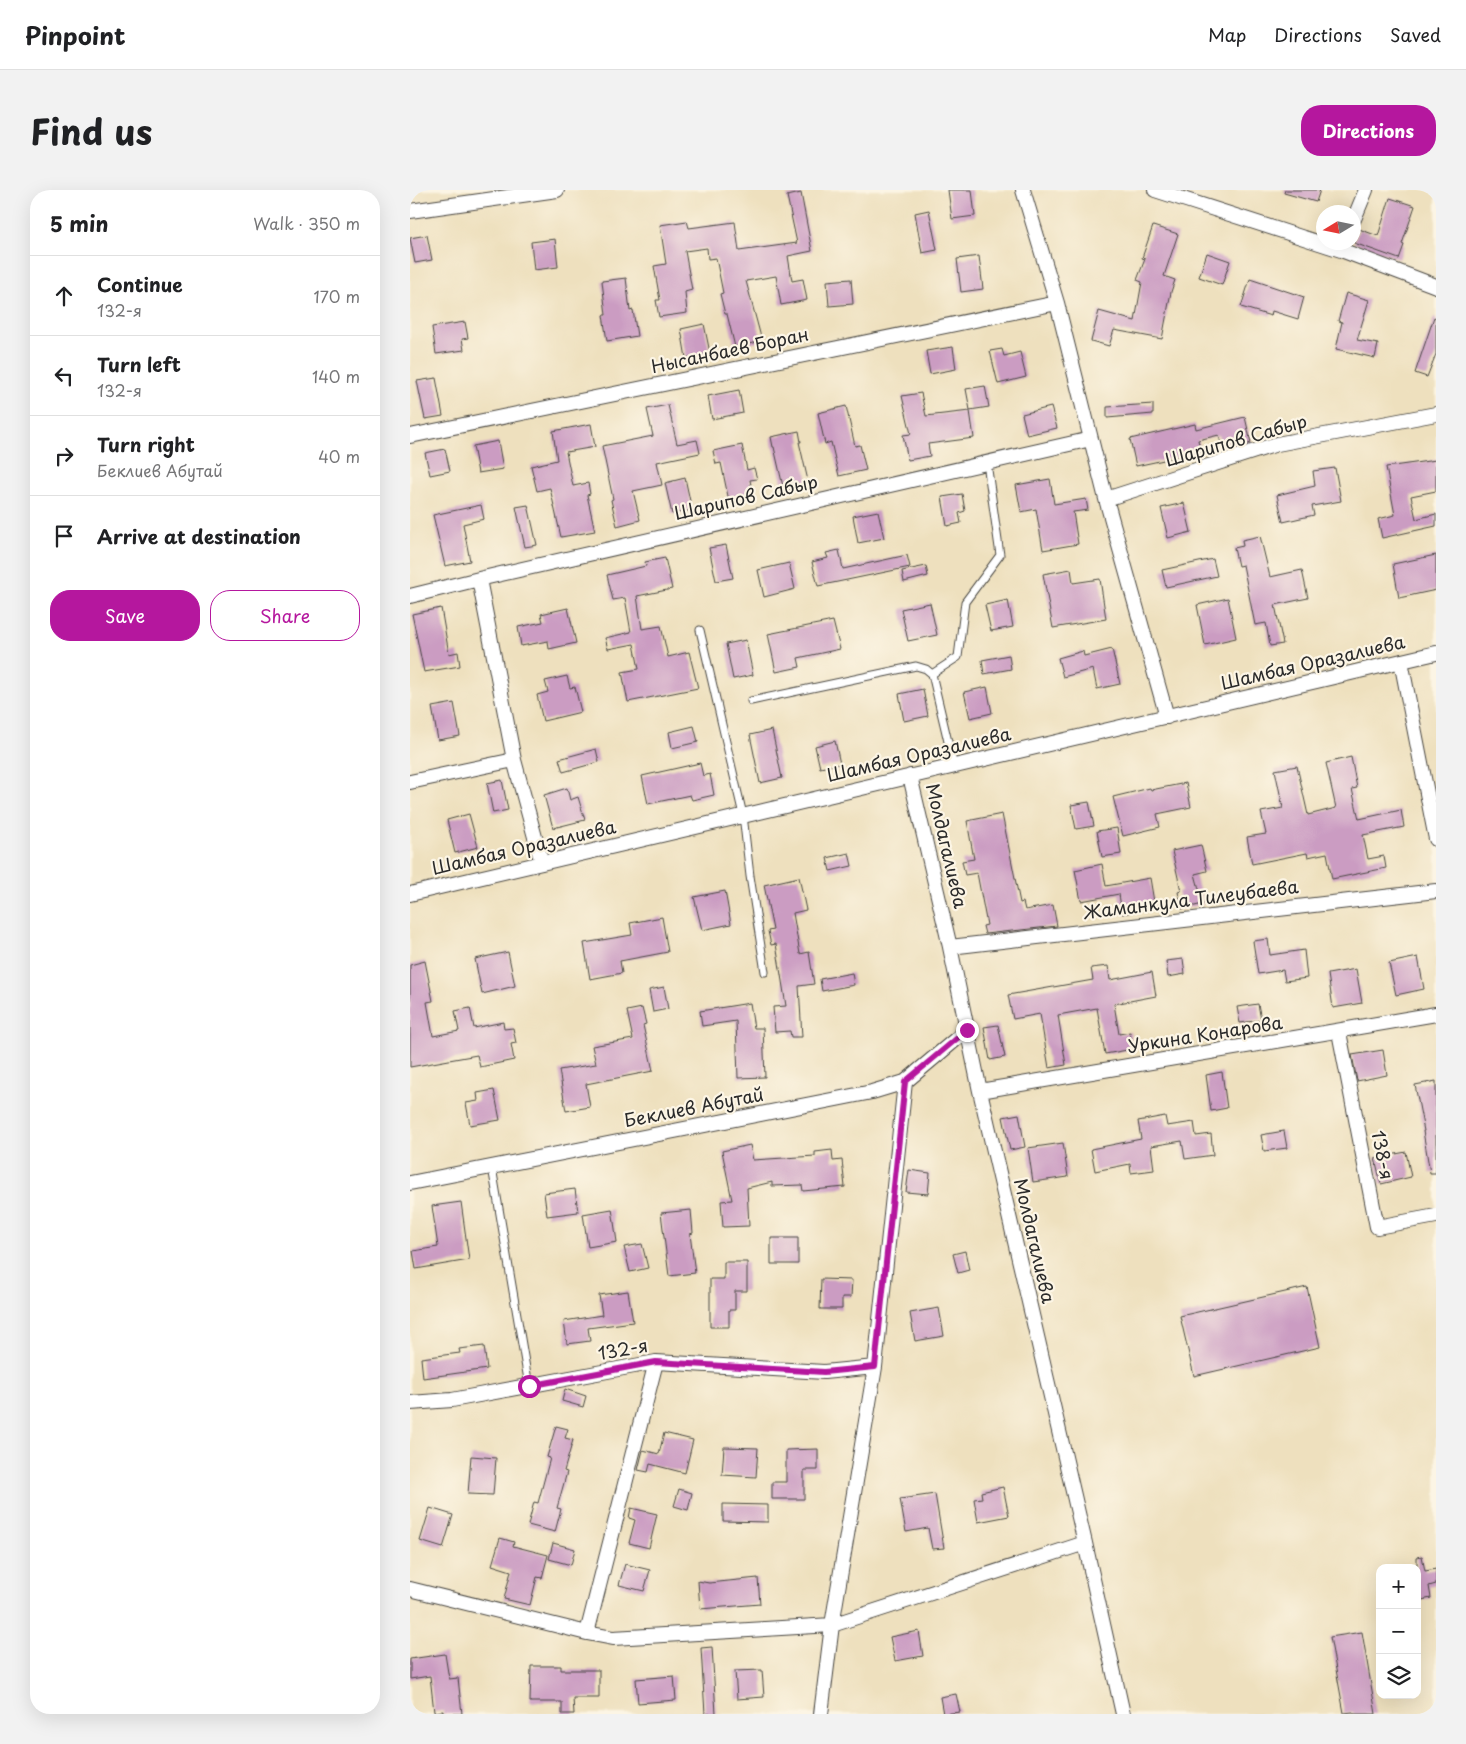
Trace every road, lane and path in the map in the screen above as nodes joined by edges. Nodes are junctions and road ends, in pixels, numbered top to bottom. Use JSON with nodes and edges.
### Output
{"nodes":[{"id":1,"x":557,"y":190,"type":"edge"},
{"id":2,"x":1023,"y":190,"type":"edge"},
{"id":3,"x":1155,"y":190,"type":"edge"},
{"id":4,"x":1366,"y":190,"type":"edge"},
{"id":5,"x":1360,"y":205,"type":"edge"},
{"id":6,"x":410,"y":211,"type":"edge"},
{"id":7,"x":1316,"y":238,"type":"edge"},
{"id":8,"x":1351,"y":250,"type":"edge"},
{"id":9,"x":1436,"y":286,"type":"edge"},
{"id":10,"x":1057,"y":302,"type":"junction"},
{"id":11,"x":1436,"y":414,"type":"edge"},
{"id":12,"x":410,"y":436,"type":"edge"},
{"id":13,"x":1091,"y":439,"type":"junction"},
{"id":14,"x":987,"y":463,"type":"junction"},
{"id":15,"x":1106,"y":499,"type":"junction"},
{"id":16,"x":479,"y":579,"type":"junction"},
{"id":17,"x":410,"y":596,"type":"edge"},
{"id":18,"x":700,"y":630,"type":"dead end"},
{"id":19,"x":1436,"y":653,"type":"edge"},
{"id":20,"x":1401,"y":662,"type":"junction"},
{"id":21,"x":932,"y":674,"type":"junction"},
{"id":22,"x":751,"y":701,"type":"dead end"},
{"id":23,"x":1167,"y":717,"type":"junction"},
{"id":24,"x":514,"y":760,"type":"junction"},
{"id":25,"x":954,"y":767,"type":"junction"},
{"id":26,"x":910,"y":776,"type":"junction"},
{"id":27,"x":410,"y":782,"type":"edge"},
{"id":28,"x":743,"y":815,"type":"junction"},
{"id":29,"x":1436,"y":839,"type":"edge"},
{"id":30,"x":542,"y":863,"type":"junction"},
{"id":31,"x":1436,"y":891,"type":"edge"},
{"id":32,"x":410,"y":894,"type":"edge"},
{"id":33,"x":950,"y":947,"type":"junction"},
{"id":34,"x":765,"y":972,"type":"dead end"},
{"id":35,"x":1436,"y":1014,"type":"edge"},
{"id":36,"x":967,"y":1030,"type":"junction"},
{"id":37,"x":1338,"y":1032,"type":"junction"},
{"id":38,"x":905,"y":1082,"type":"junction"},
{"id":39,"x":980,"y":1091,"type":"junction"},
{"id":40,"x":492,"y":1167,"type":"junction"},
{"id":41,"x":410,"y":1183,"type":"edge"},
{"id":42,"x":1436,"y":1216,"type":"edge"},
{"id":43,"x":656,"y":1362,"type":"junction"},
{"id":44,"x":875,"y":1367,"type":"junction"},
{"id":45,"x":529,"y":1386,"type":"junction"},
{"id":46,"x":410,"y":1403,"type":"edge"},
{"id":47,"x":1085,"y":1543,"type":"junction"},
{"id":48,"x":410,"y":1589,"type":"edge"},
{"id":49,"x":832,"y":1626,"type":"junction"},
{"id":50,"x":587,"y":1633,"type":"junction"},
{"id":51,"x":821,"y":1714,"type":"edge"},
{"id":52,"x":1123,"y":1714,"type":"edge"}],
"edges":[{"from":1,"to":6,"type":"street"},
{"from":2,"to":10,"type":"street"},
{"from":3,"to":7,"type":"street"},
{"from":4,"to":5,"type":"street"},
{"from":8,"to":9,"type":"street"},
{"from":10,"to":12,"type":"street","name":"Нысанбаев Боран"},
{"from":10,"to":13,"type":"street"},
{"from":11,"to":15,"type":"street","name":"Шарипов Сабыр"},
{"from":13,"to":14,"type":"street","name":"Шарипов Сабыр"},
{"from":13,"to":15,"type":"street"},
{"from":14,"to":16,"type":"street","name":"Шарипов Сабыр"},
{"from":14,"to":21,"type":"lane"},
{"from":15,"to":23,"type":"street"},
{"from":16,"to":17,"type":"street","name":"Шарипов Сабыр"},
{"from":16,"to":24,"type":"street"},
{"from":18,"to":28,"type":"lane"},
{"from":19,"to":20,"type":"street","name":"Шамбая Оразалиева"},
{"from":20,"to":23,"type":"street","name":"Шамбая Оразалиева"},
{"from":20,"to":29,"type":"street"},
{"from":21,"to":22,"type":"lane"},
{"from":21,"to":25,"type":"lane"},
{"from":23,"to":25,"type":"street","name":"Шамбая Оразалиева"},
{"from":24,"to":27,"type":"street"},
{"from":24,"to":30,"type":"street"},
{"from":25,"to":26,"type":"street","name":"Шамбая Оразалиева"},
{"from":26,"to":28,"type":"street","name":"Шамбая Оразалиева"},
{"from":26,"to":33,"type":"street","name":"Молдагалиева"},
{"from":28,"to":30,"type":"street","name":"Шамбая Оразалиева"},
{"from":28,"to":34,"type":"lane"},
{"from":30,"to":32,"type":"street","name":"Шамбая Оразалиева"},
{"from":31,"to":33,"type":"street","name":"Жаманкула Тилеубаева"},
{"from":33,"to":36,"type":"street","name":"Молдагалиева"},
{"from":35,"to":37,"type":"street","name":"Уркина Конарова"},
{"from":36,"to":38,"type":"street","name":"Беклиев Абутай"},
{"from":36,"to":39,"type":"street","name":"Молдагалиева"},
{"from":37,"to":39,"type":"street","name":"Уркина Конарова"},
{"from":37,"to":42,"type":"street","name":"138-я"},
{"from":38,"to":40,"type":"street","name":"Беклиев Абутай"},
{"from":38,"to":44,"type":"street"},
{"from":39,"to":47,"type":"street","name":"Молдагалиева"},
{"from":40,"to":41,"type":"street","name":"Беклиев Абутай"},
{"from":40,"to":45,"type":"lane"},
{"from":43,"to":44,"type":"street","name":"132-я"},
{"from":43,"to":45,"type":"street","name":"132-я"},
{"from":43,"to":50,"type":"street"},
{"from":44,"to":49,"type":"street"},
{"from":45,"to":46,"type":"street","name":"132-я"},
{"from":47,"to":49,"type":"street"},
{"from":47,"to":52,"type":"street","name":"Молдагалиева"},
{"from":48,"to":50,"type":"street"},
{"from":49,"to":50,"type":"street"},
{"from":49,"to":51,"type":"street"}]}
